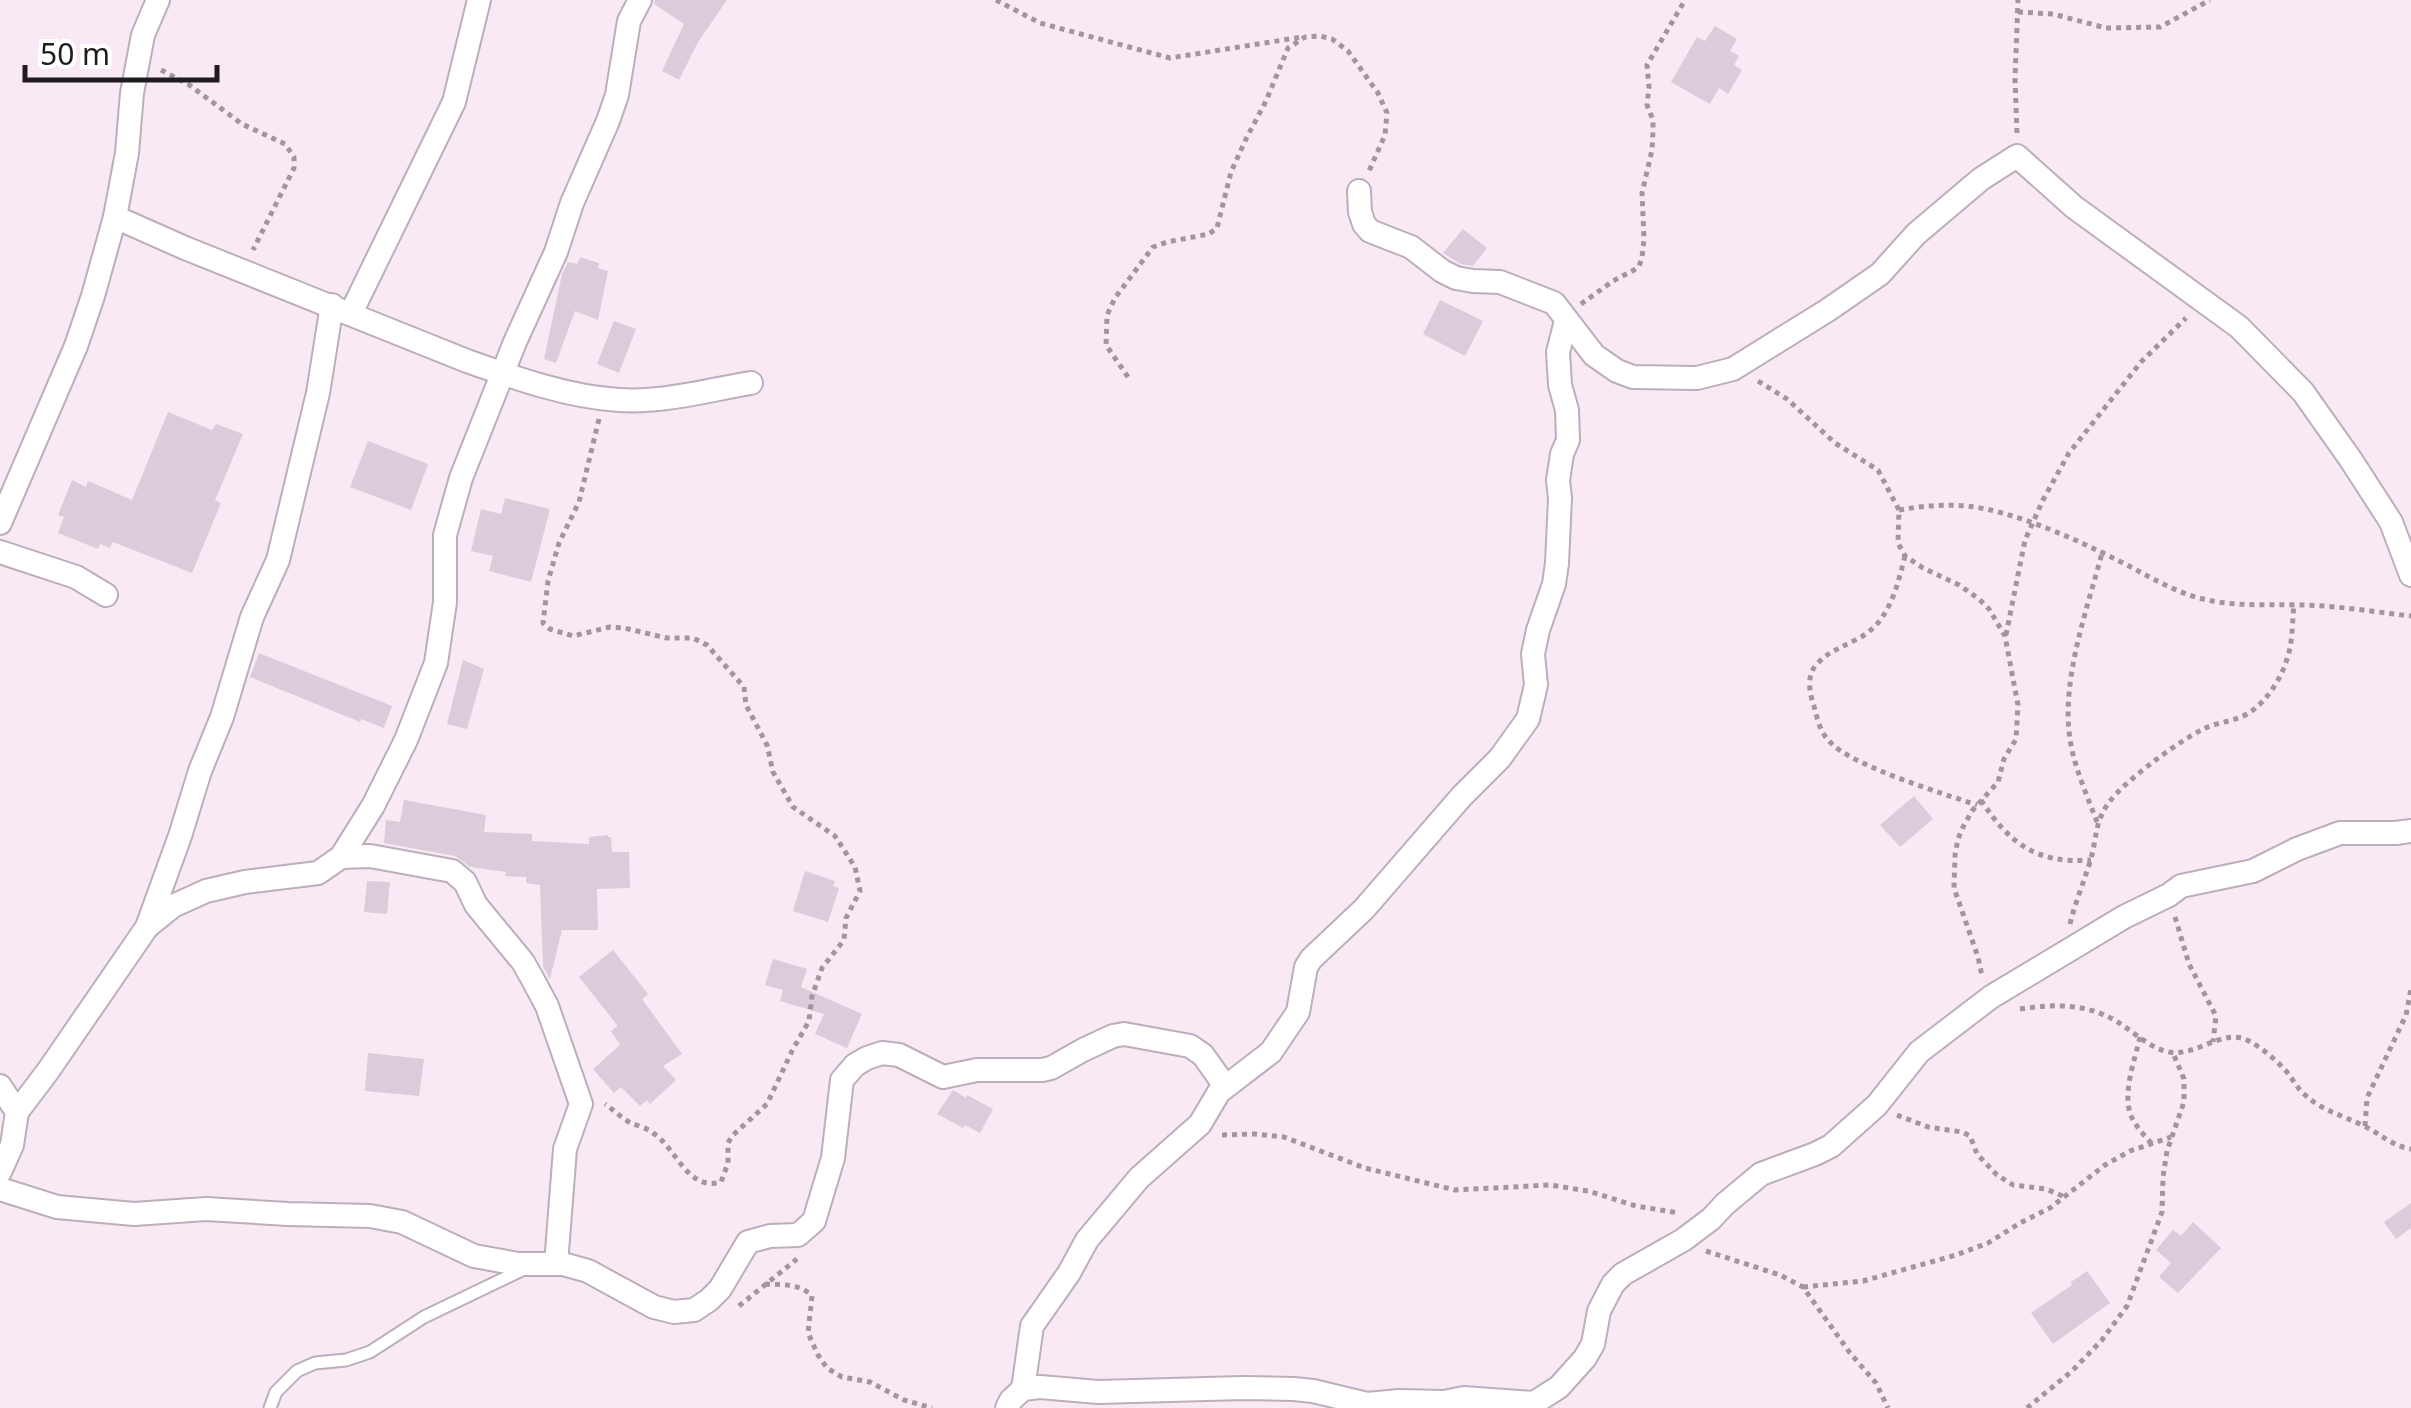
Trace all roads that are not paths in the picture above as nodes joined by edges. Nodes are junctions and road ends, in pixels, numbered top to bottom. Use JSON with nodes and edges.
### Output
{"nodes":[{"id":1,"x":158,"y":0,"type":"edge"},
{"id":2,"x":479,"y":0,"type":"edge"},
{"id":3,"x":640,"y":0,"type":"edge"},
{"id":4,"x":1358,"y":191,"type":"road end"},
{"id":5,"x":114,"y":217,"type":"junction"},
{"id":6,"x":341,"y":309,"type":"junction"},
{"id":7,"x":1560,"y":312,"type":"junction"},
{"id":8,"x":502,"y":373,"type":"junction"},
{"id":9,"x":751,"y":383,"type":"dead end"},
{"id":10,"x":0,"y":523,"type":"edge"},
{"id":11,"x":0,"y":552,"type":"edge"},
{"id":12,"x":2411,"y":575,"type":"edge"},
{"id":13,"x":106,"y":595,"type":"dead end"},
{"id":14,"x":2411,"y":831,"type":"edge"},
{"id":15,"x":342,"y":857,"type":"junction"},
{"id":16,"x":147,"y":926,"type":"junction"},
{"id":17,"x":0,"y":1086,"type":"edge"},
{"id":18,"x":1225,"y":1086,"type":"junction"},
{"id":19,"x":17,"y":1112,"type":"junction"},
{"id":20,"x":0,"y":1172,"type":"edge"},
{"id":21,"x":0,"y":1189,"type":"edge"},
{"id":22,"x":545,"y":1264,"type":"junction"},
{"id":23,"x":1023,"y":1389,"type":"junction"},
{"id":24,"x":1535,"y":1405,"type":"edge"},
{"id":25,"x":270,"y":1408,"type":"edge"},
{"id":26,"x":1007,"y":1408,"type":"edge"}],
"edges":[{"from":1,"to":5,"type":"street"},
{"from":2,"to":6,"type":"street"},
{"from":3,"to":8,"type":"street"},
{"from":4,"to":7,"type":"street"},
{"from":5,"to":6,"type":"street"},
{"from":5,"to":10,"type":"street"},
{"from":6,"to":8,"type":"street"},
{"from":6,"to":16,"type":"street"},
{"from":7,"to":12,"type":"street"},
{"from":7,"to":18,"type":"street"},
{"from":8,"to":9,"type":"street"},
{"from":8,"to":15,"type":"street"},
{"from":11,"to":13,"type":"street"},
{"from":14,"to":24,"type":"street"},
{"from":15,"to":16,"type":"street"},
{"from":15,"to":22,"type":"street"},
{"from":16,"to":19,"type":"street"},
{"from":17,"to":19,"type":"street"},
{"from":18,"to":22,"type":"street"},
{"from":18,"to":23,"type":"street"},
{"from":19,"to":20,"type":"street"},
{"from":21,"to":22,"type":"street"},
{"from":22,"to":25,"type":"lane"},
{"from":23,"to":24,"type":"street"},
{"from":23,"to":26,"type":"street"}]}
